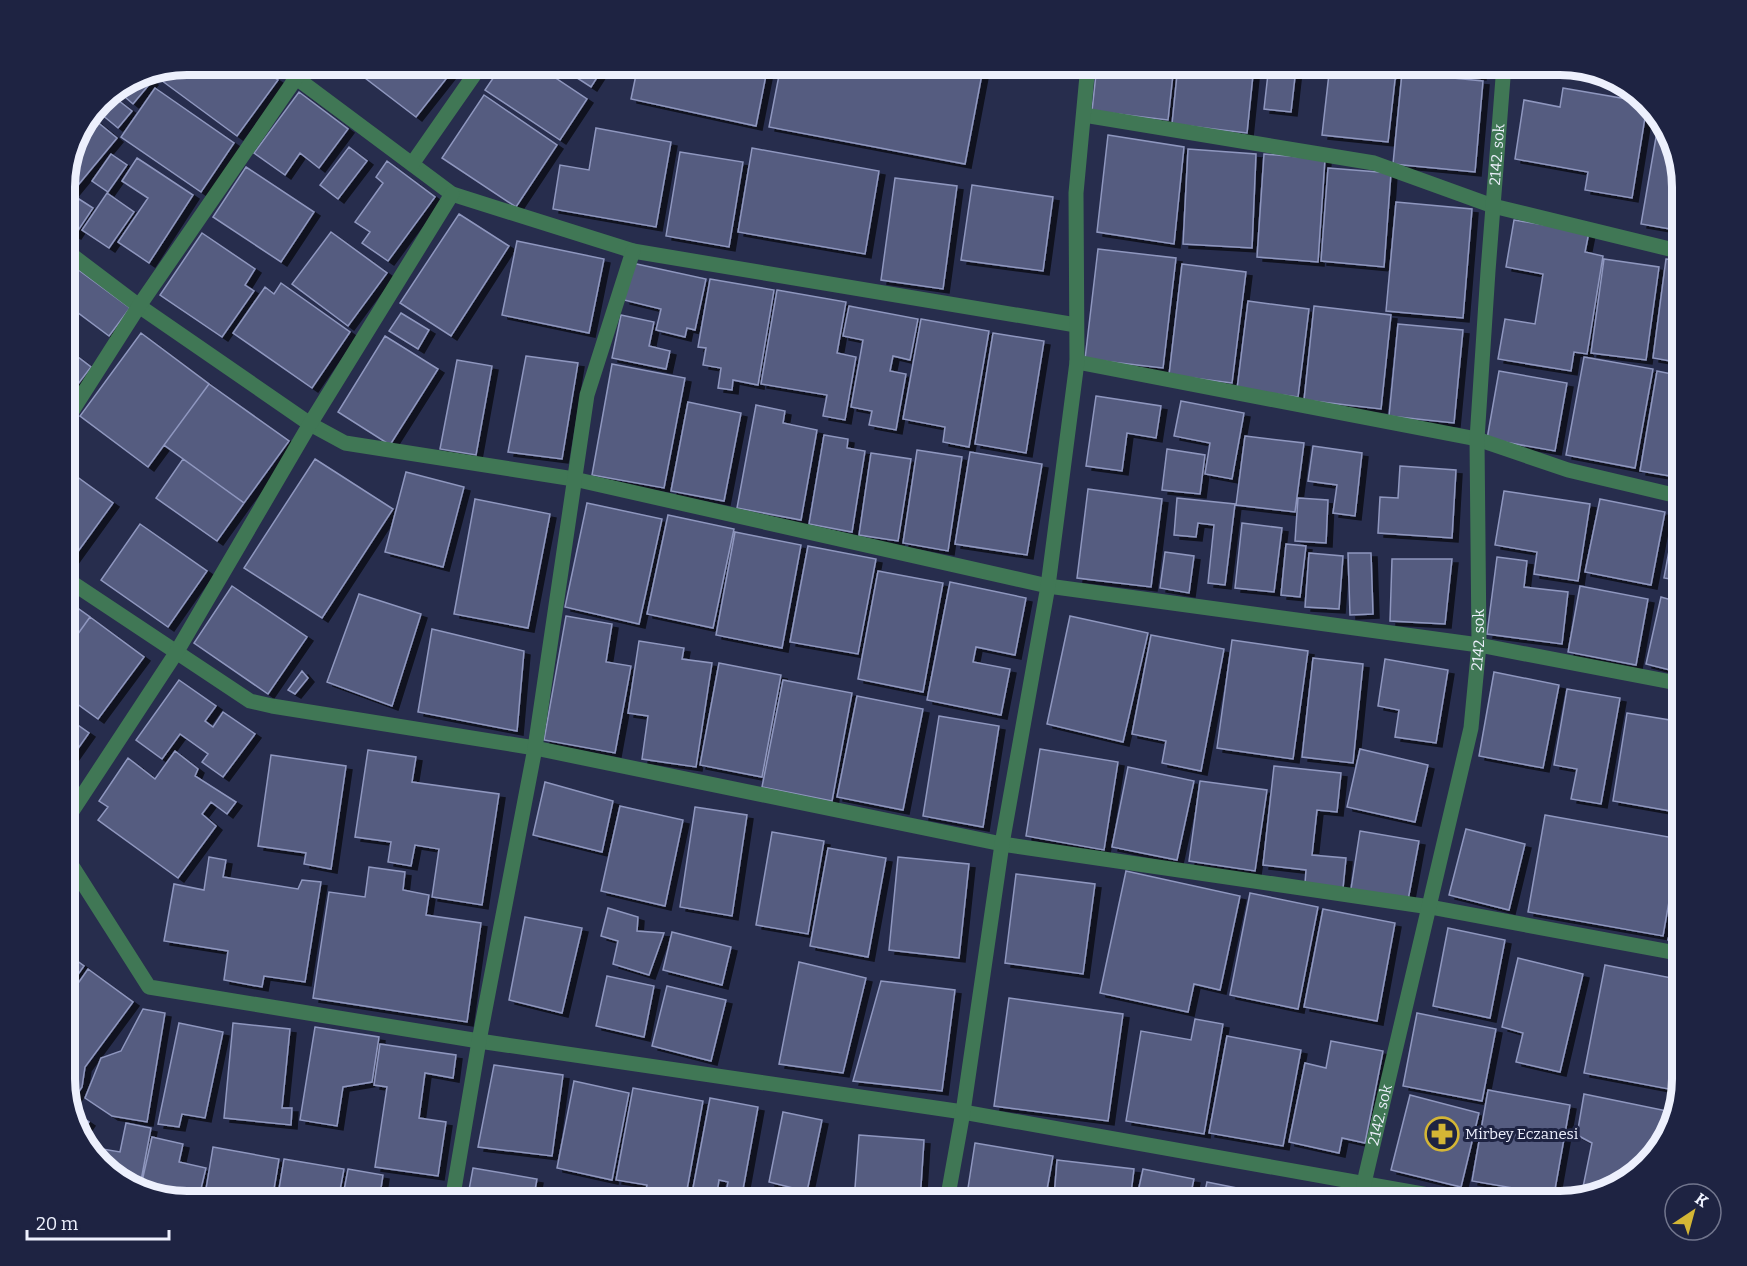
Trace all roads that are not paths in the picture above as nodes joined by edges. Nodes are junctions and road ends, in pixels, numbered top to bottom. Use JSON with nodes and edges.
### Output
{"nodes":[{"id":1,"x":298,"y":75,"type":"edge"},
{"id":2,"x":306,"y":75,"type":"edge"},
{"id":3,"x":473,"y":75,"type":"edge"},
{"id":4,"x":1085,"y":75,"type":"edge"},
{"id":5,"x":1503,"y":75,"type":"edge"},
{"id":6,"x":1084,"y":116,"type":"junction"},
{"id":7,"x":412,"y":164,"type":"junction"},
{"id":8,"x":452,"y":194,"type":"junction"},
{"id":9,"x":1494,"y":206,"type":"junction"},
{"id":10,"x":1672,"y":249,"type":"edge"},
{"id":11,"x":633,"y":251,"type":"junction"},
{"id":12,"x":75,"y":258,"type":"edge"},
{"id":13,"x":139,"y":306,"type":"junction"},
{"id":14,"x":1076,"y":325,"type":"junction"},
{"id":15,"x":1077,"y":362,"type":"junction"},
{"id":16,"x":75,"y":406,"type":"edge"},
{"id":17,"x":310,"y":424,"type":"junction"},
{"id":18,"x":1477,"y":439,"type":"junction"},
{"id":19,"x":574,"y":479,"type":"junction"},
{"id":20,"x":1672,"y":494,"type":"edge"},
{"id":21,"x":75,"y":585,"type":"edge"},
{"id":22,"x":1048,"y":586,"type":"junction"},
{"id":23,"x":1479,"y":645,"type":"junction"},
{"id":24,"x":176,"y":653,"type":"junction"},
{"id":25,"x":1672,"y":682,"type":"edge"},
{"id":26,"x":535,"y":748,"type":"junction"},
{"id":27,"x":75,"y":807,"type":"edge"},
{"id":28,"x":1002,"y":844,"type":"junction"},
{"id":29,"x":75,"y":871,"type":"edge"},
{"id":30,"x":1430,"y":907,"type":"junction"},
{"id":31,"x":1672,"y":952,"type":"edge"},
{"id":32,"x":479,"y":1041,"type":"junction"},
{"id":33,"x":963,"y":1112,"type":"junction"},
{"id":34,"x":1364,"y":1183,"type":"junction"},
{"id":35,"x":454,"y":1191,"type":"edge"},
{"id":36,"x":949,"y":1191,"type":"edge"},
{"id":37,"x":1363,"y":1191,"type":"edge"},
{"id":38,"x":1405,"y":1191,"type":"edge"}],
"edges":[{"from":1,"to":13,"type":"street"},
{"from":2,"to":7,"type":"street"},
{"from":3,"to":7,"type":"street"},
{"from":4,"to":6,"type":"street"},
{"from":5,"to":9,"type":"street","name":"2142. sok"},
{"from":6,"to":9,"type":"street"},
{"from":6,"to":14,"type":"street"},
{"from":7,"to":8,"type":"street"},
{"from":8,"to":11,"type":"street"},
{"from":8,"to":17,"type":"street"},
{"from":9,"to":10,"type":"street"},
{"from":9,"to":18,"type":"street","name":"2142. sok"},
{"from":11,"to":14,"type":"street"},
{"from":11,"to":19,"type":"street"},
{"from":12,"to":13,"type":"street"},
{"from":13,"to":16,"type":"street"},
{"from":13,"to":17,"type":"street"},
{"from":14,"to":15,"type":"street"},
{"from":15,"to":18,"type":"street"},
{"from":15,"to":22,"type":"street"},
{"from":17,"to":19,"type":"street"},
{"from":17,"to":24,"type":"street"},
{"from":18,"to":20,"type":"street"},
{"from":18,"to":23,"type":"street","name":"2142. sok"},
{"from":19,"to":22,"type":"street"},
{"from":19,"to":26,"type":"street"},
{"from":21,"to":24,"type":"street"},
{"from":22,"to":23,"type":"street"},
{"from":22,"to":28,"type":"street"},
{"from":23,"to":25,"type":"street"},
{"from":23,"to":30,"type":"street","name":"2142. sok"},
{"from":24,"to":26,"type":"street"},
{"from":24,"to":27,"type":"street"},
{"from":26,"to":28,"type":"street"},
{"from":26,"to":32,"type":"street"},
{"from":28,"to":30,"type":"street"},
{"from":28,"to":33,"type":"street"},
{"from":29,"to":32,"type":"street"},
{"from":30,"to":31,"type":"street"},
{"from":30,"to":34,"type":"street","name":"2142. sok"},
{"from":32,"to":33,"type":"street"},
{"from":32,"to":35,"type":"street"},
{"from":33,"to":34,"type":"street"},
{"from":33,"to":36,"type":"street"},
{"from":34,"to":37,"type":"street","name":"2142. sok"},
{"from":34,"to":38,"type":"street"}]}
